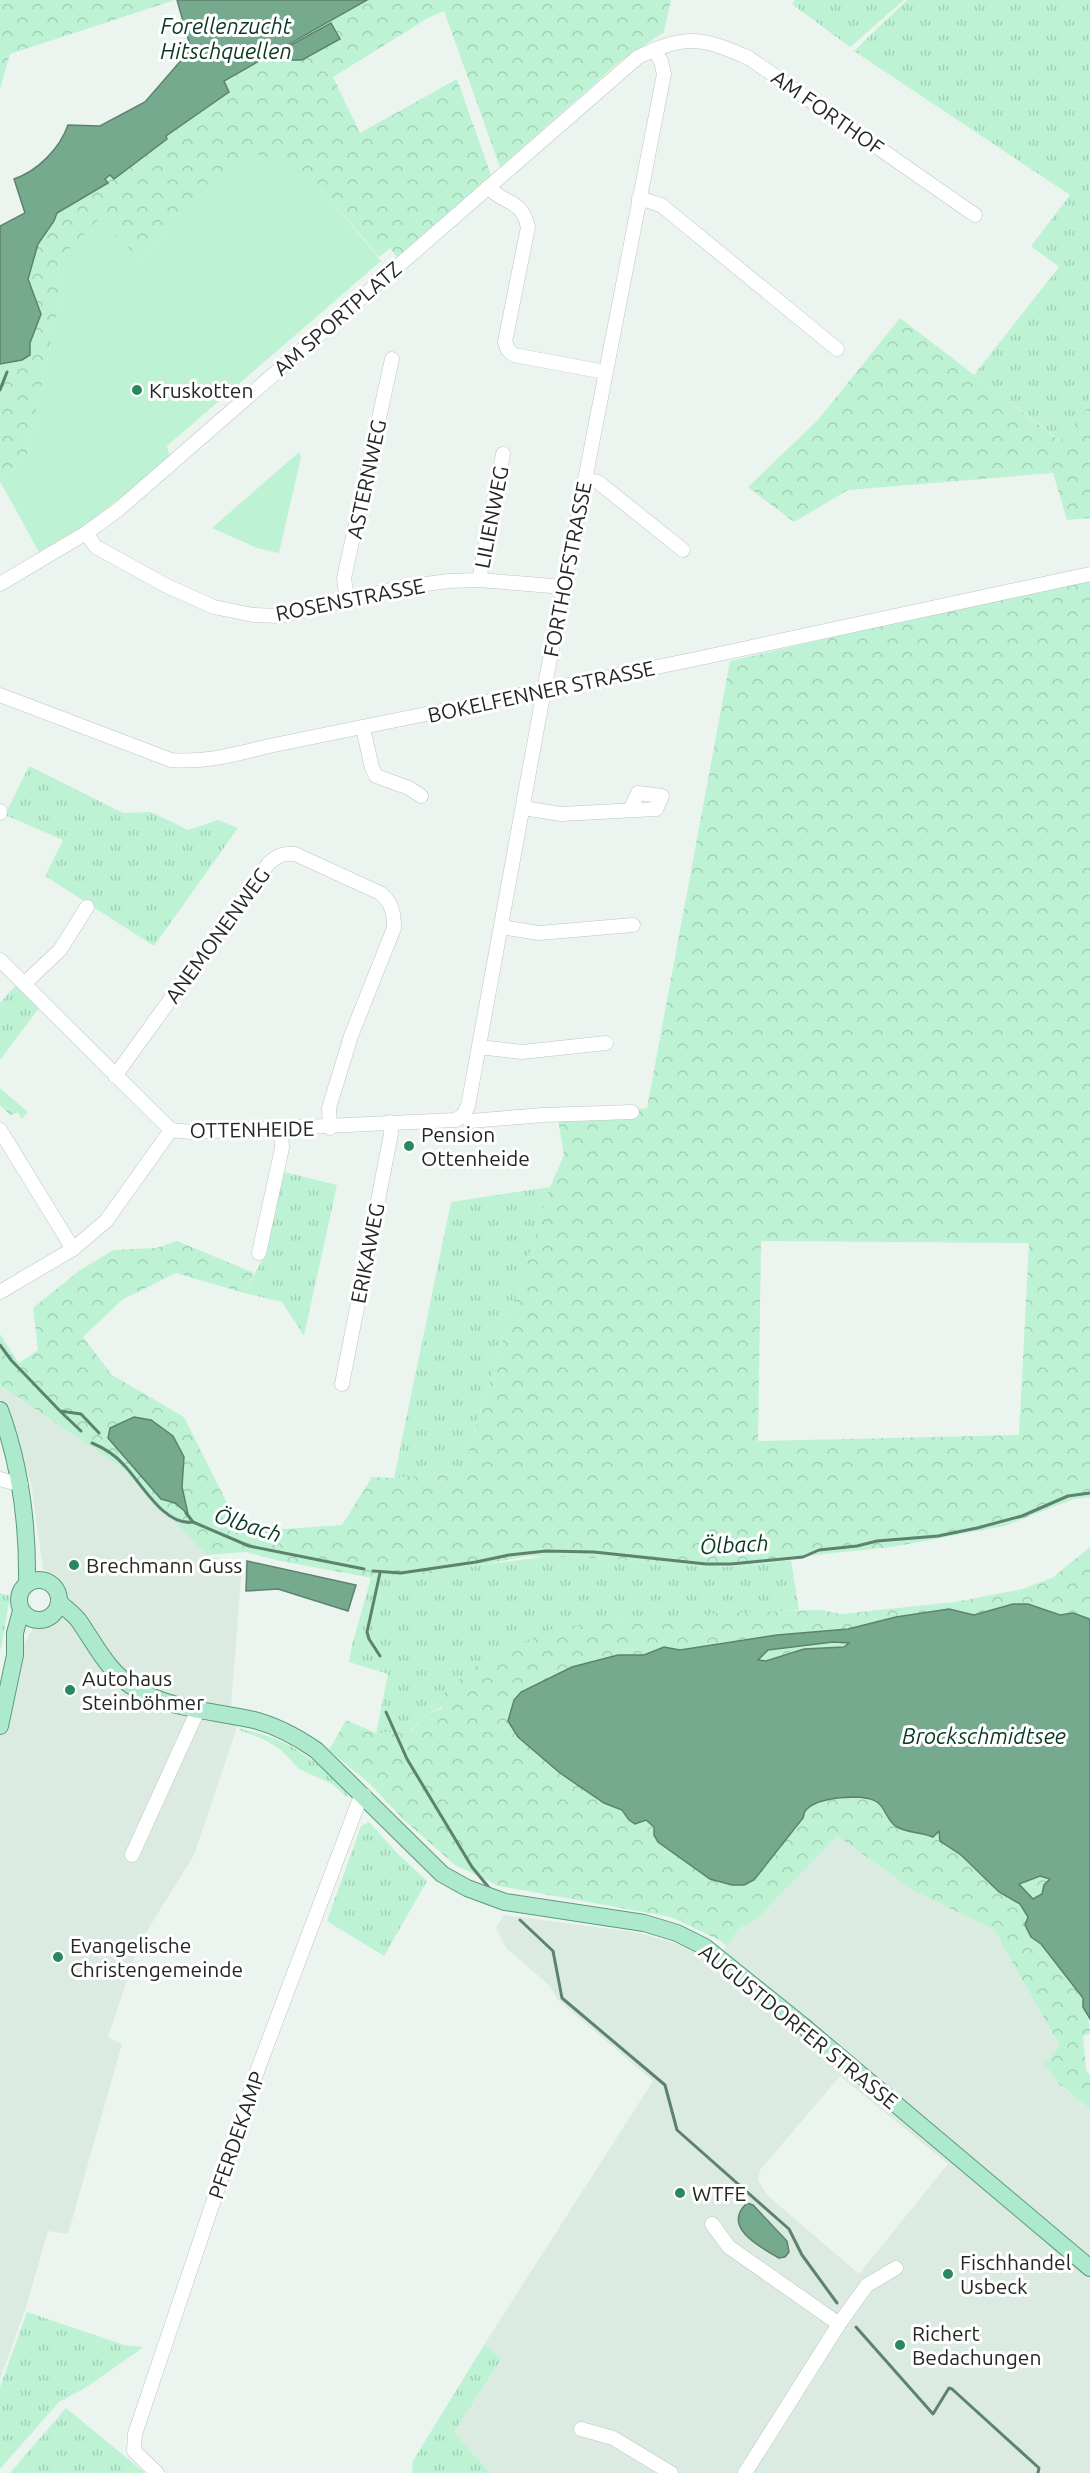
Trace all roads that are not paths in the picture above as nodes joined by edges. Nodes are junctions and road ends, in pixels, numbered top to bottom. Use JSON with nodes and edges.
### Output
{"nodes":[{"id":1,"x":668,"y":43,"type":"joint"},
{"id":2,"x":654,"y":50,"type":"junction"},
{"id":3,"x":488,"y":187,"type":"junction"},
{"id":4,"x":639,"y":198,"type":"junction"},
{"id":5,"x":975,"y":215,"type":"dead end"},
{"id":6,"x":837,"y":349,"type":"dead end"},
{"id":7,"x":392,"y":359,"type":"dead end"},
{"id":8,"x":605,"y":372,"type":"junction"},
{"id":9,"x":503,"y":454,"type":"dead end"},
{"id":10,"x":585,"y":479,"type":"junction"},
{"id":11,"x":86,"y":533,"type":"junction"},
{"id":12,"x":683,"y":550,"type":"dead end"},
{"id":13,"x":1090,"y":574,"type":"edge"},
{"id":14,"x":479,"y":580,"type":"junction"},
{"id":15,"x":0,"y":584,"type":"edge"},
{"id":16,"x":563,"y":589,"type":"junction"},
{"id":17,"x":347,"y":600,"type":"junction"},
{"id":18,"x":544,"y":690,"type":"junction"},
{"id":19,"x":0,"y":695,"type":"edge"},
{"id":20,"x":363,"y":728,"type":"junction"},
{"id":21,"x":421,"y":796,"type":"dead end"},
{"id":22,"x":523,"y":808,"type":"junction"},
{"id":23,"x":630,"y":810,"type":"dead end"},
{"id":24,"x":87,"y":907,"type":"dead end"},
{"id":25,"x":633,"y":925,"type":"dead end"},
{"id":26,"x":501,"y":927,"type":"junction"},
{"id":27,"x":0,"y":960,"type":"edge"},
{"id":28,"x":24,"y":984,"type":"junction"},
{"id":29,"x":606,"y":1043,"type":"dead end"},
{"id":30,"x":479,"y":1047,"type":"junction"},
{"id":31,"x":115,"y":1076,"type":"junction"},
{"id":32,"x":632,"y":1112,"type":"dead end"},
{"id":33,"x":463,"y":1115,"type":"junction"},
{"id":34,"x":390,"y":1122,"type":"junction"},
{"id":35,"x":330,"y":1128,"type":"junction"},
{"id":36,"x":281,"y":1129,"type":"junction"},
{"id":37,"x":0,"y":1130,"type":"edge"},
{"id":38,"x":171,"y":1130,"type":"junction"},
{"id":39,"x":73,"y":1249,"type":"junction"},
{"id":40,"x":259,"y":1253,"type":"dead end"},
{"id":41,"x":0,"y":1292,"type":"edge"},
{"id":42,"x":342,"y":1384,"type":"dead end"},
{"id":43,"x":0,"y":1410,"type":"edge"},
{"id":44,"x":0,"y":1479,"type":"edge"},
{"id":45,"x":21,"y":1485,"type":"junction"},
{"id":46,"x":26,"y":1530,"type":"junction"},
{"id":47,"x":47,"y":1581,"type":"junction"},
{"id":48,"x":27,"y":1584,"type":"junction"},
{"id":49,"x":59,"y":1602,"type":"junction"},
{"id":50,"x":21,"y":1611,"type":"junction"},
{"id":51,"x":42,"y":1619,"type":"junction"},
{"id":52,"x":84,"y":1630,"type":"junction"},
{"id":53,"x":15,"y":1655,"type":"junction"},
{"id":54,"x":198,"y":1710,"type":"junction"},
{"id":55,"x":0,"y":1726,"type":"edge"},
{"id":56,"x":364,"y":1795,"type":"junction"},
{"id":57,"x":132,"y":1855,"type":"dead end"},
{"id":58,"x":712,"y":2224,"type":"dead end"},
{"id":59,"x":896,"y":2268,"type":"dead end"},
{"id":60,"x":1090,"y":2268,"type":"edge"},
{"id":61,"x":839,"y":2324,"type":"junction"},
{"id":62,"x":581,"y":2429,"type":"dead end"},
{"id":63,"x":157,"y":2473,"type":"edge"},
{"id":64,"x":671,"y":2473,"type":"edge"},
{"id":65,"x":745,"y":2473,"type":"edge"}],
"edges":[{"from":1,"to":2,"type":"street","name":"AM SPORTPLATZ"},
{"from":1,"to":5,"type":"street","name":"AM FORTHOF"},
{"from":2,"to":3,"type":"street","name":"AM SPORTPLATZ"},
{"from":2,"to":4,"type":"street","name":"FORTHOFSTRASSE"},
{"from":3,"to":8,"type":"street"},
{"from":3,"to":11,"type":"street","name":"AM SPORTPLATZ"},
{"from":4,"to":6,"type":"street"},
{"from":4,"to":8,"type":"street","name":"FORTHOFSTRASSE"},
{"from":7,"to":17,"type":"street","name":"ASTERNWEG"},
{"from":8,"to":10,"type":"street","name":"FORTHOFSTRASSE"},
{"from":9,"to":14,"type":"street","name":"LILIENWEG"},
{"from":10,"to":12,"type":"street"},
{"from":10,"to":16,"type":"street","name":"FORTHOFSTRASSE"},
{"from":11,"to":15,"type":"street","name":"AM SPORTPLATZ"},
{"from":11,"to":17,"type":"street","name":"ROSENSTRASSE"},
{"from":13,"to":18,"type":"street","name":"BOKELFENNER STRASSE"},
{"from":14,"to":16,"type":"street","name":"ROSENSTRASSE"},
{"from":14,"to":17,"type":"street","name":"ROSENSTRASSE"},
{"from":16,"to":18,"type":"street","name":"FORTHOFSTRASSE"},
{"from":18,"to":20,"type":"street","name":"BOKELFENNER STRASSE"},
{"from":18,"to":22,"type":"street","name":"FORTHOFSTRASSE"},
{"from":19,"to":20,"type":"street","name":"BOKELFENNER STRASSE"},
{"from":20,"to":21,"type":"street"},
{"from":22,"to":23,"type":"street"},
{"from":22,"to":26,"type":"street","name":"FORTHOFSTRASSE"},
{"from":24,"to":28,"type":"street"},
{"from":25,"to":26,"type":"street"},
{"from":26,"to":30,"type":"street","name":"FORTHOFSTRASSE"},
{"from":27,"to":28,"type":"street","name":"OTTENHEIDE"},
{"from":28,"to":31,"type":"street","name":"OTTENHEIDE"},
{"from":29,"to":30,"type":"street"},
{"from":30,"to":33,"type":"street"},
{"from":31,"to":35,"type":"street","name":"ANEMONENWEG"},
{"from":31,"to":38,"type":"street","name":"OTTENHEIDE"},
{"from":32,"to":33,"type":"street","name":"OTTENHEIDE"},
{"from":33,"to":34,"type":"street","name":"OTTENHEIDE"},
{"from":34,"to":35,"type":"street","name":"OTTENHEIDE"},
{"from":34,"to":42,"type":"street","name":"ERIKAWEG"},
{"from":35,"to":36,"type":"street","name":"OTTENHEIDE"},
{"from":36,"to":38,"type":"street","name":"OTTENHEIDE"},
{"from":36,"to":40,"type":"street"},
{"from":37,"to":39,"type":"street"},
{"from":38,"to":39,"type":"street"},
{"from":39,"to":41,"type":"street"},
{"from":43,"to":45,"type":"main road"},
{"from":44,"to":45,"type":"street"},
{"from":45,"to":46,"type":"main road"},
{"from":46,"to":47,"type":"main road"},
{"from":46,"to":48,"type":"main road"},
{"from":47,"to":48,"type":"main road"},
{"from":47,"to":49,"type":"main road"},
{"from":48,"to":50,"type":"main road"},
{"from":49,"to":51,"type":"main road"},
{"from":49,"to":52,"type":"main road","name":"AUGUSTDORFER STRASSE"},
{"from":50,"to":51,"type":"main road"},
{"from":50,"to":53,"type":"main road"},
{"from":51,"to":52,"type":"main road"},
{"from":51,"to":53,"type":"main road"},
{"from":52,"to":54,"type":"main road","name":"AUGUSTDORFER STRASSE"},
{"from":53,"to":55,"type":"main road"},
{"from":54,"to":56,"type":"main road","name":"AUGUSTDORFER STRASSE"},
{"from":54,"to":57,"type":"street"},
{"from":56,"to":60,"type":"main road","name":"AUGUSTDORFER STRASSE"},
{"from":56,"to":63,"type":"street","name":"PFERDEKAMP"},
{"from":58,"to":61,"type":"street"},
{"from":59,"to":61,"type":"street"},
{"from":61,"to":65,"type":"street"},
{"from":62,"to":64,"type":"street"}]}
